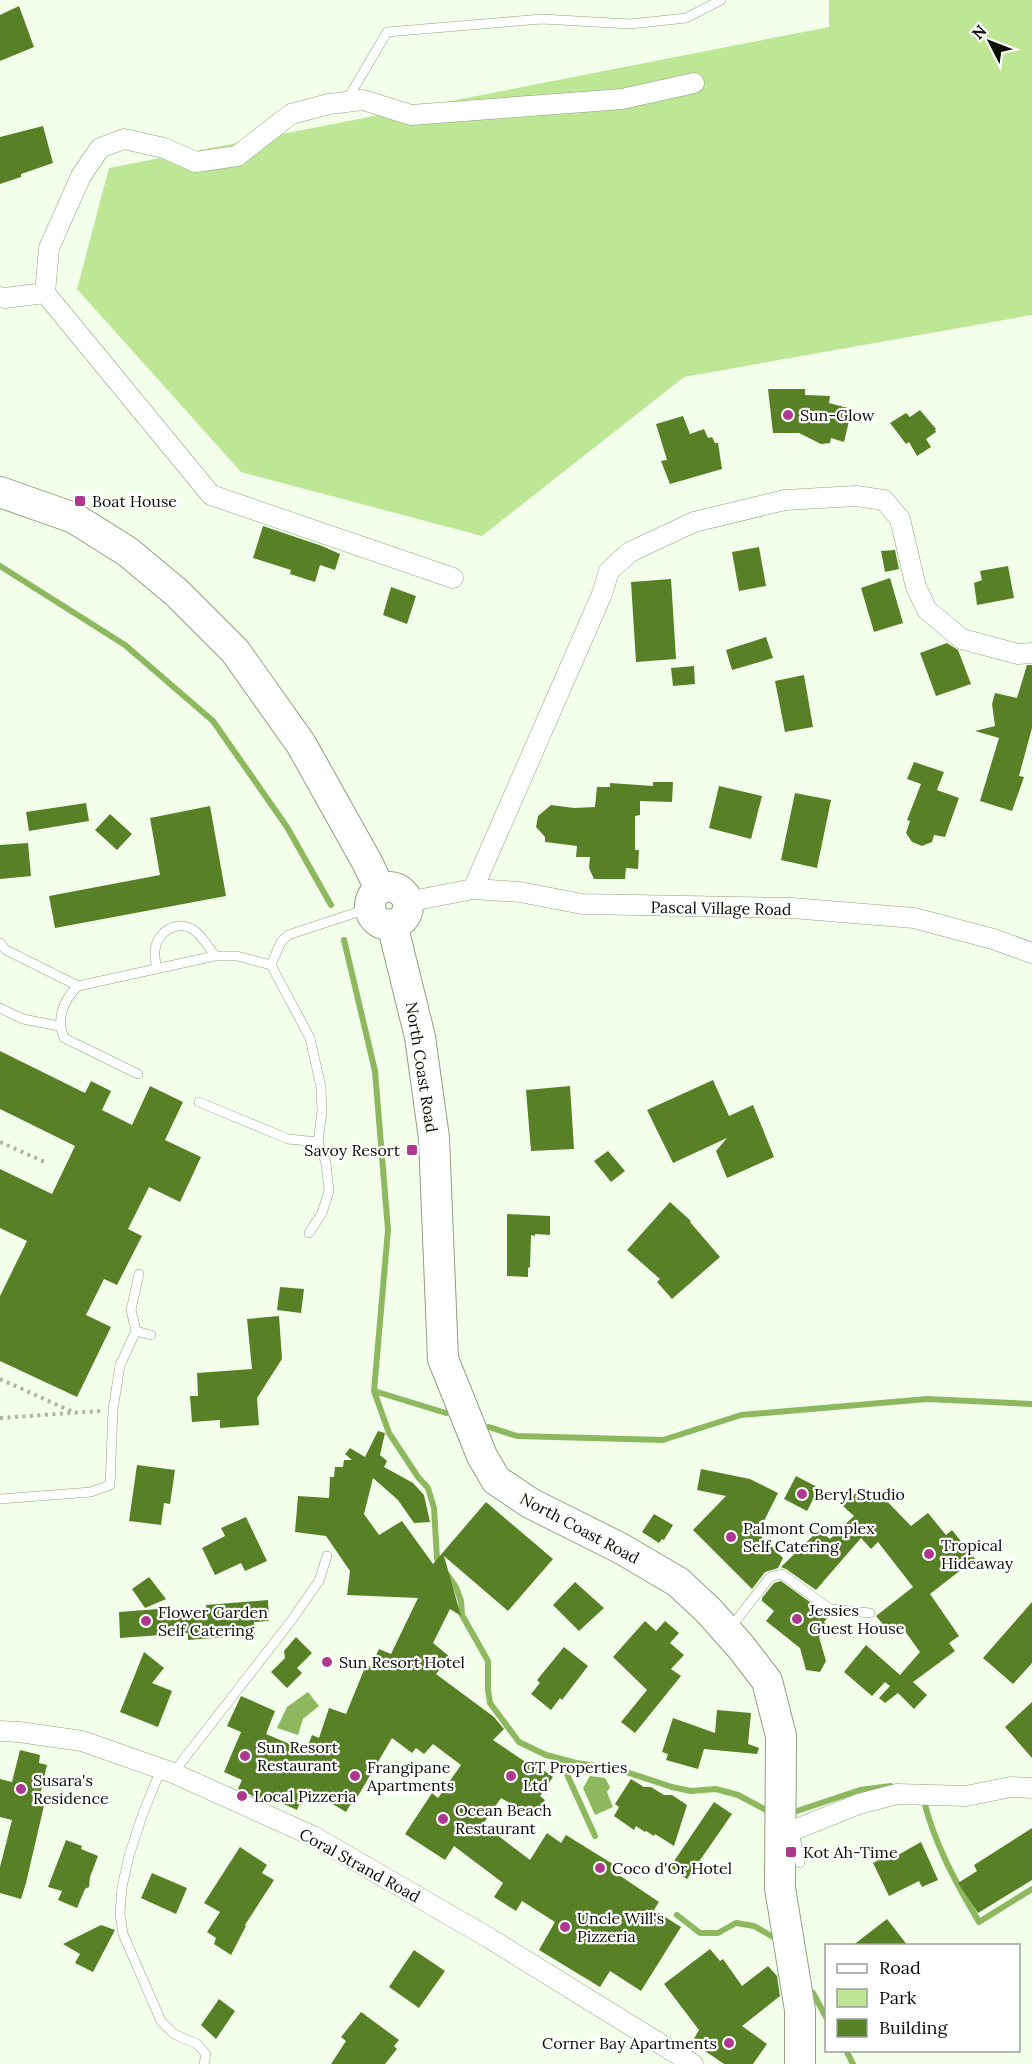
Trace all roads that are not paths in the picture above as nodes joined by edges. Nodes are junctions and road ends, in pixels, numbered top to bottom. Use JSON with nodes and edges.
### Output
{"nodes":[{"id":1,"x":721,"y":0,"type":"edge"},
{"id":2,"x":694,"y":83,"type":"dead end"},
{"id":3,"x":346,"y":102,"type":"junction"},
{"id":4,"x":45,"y":293,"type":"junction"},
{"id":5,"x":0,"y":297,"type":"edge"},
{"id":6,"x":0,"y":492,"type":"edge"},
{"id":7,"x":453,"y":578,"type":"dead end"},
{"id":8,"x":1032,"y":653,"type":"edge"},
{"id":9,"x":473,"y":889,"type":"junction"},
{"id":10,"x":387,"y":906,"type":"junction"},
{"id":11,"x":0,"y":943,"type":"edge"},
{"id":12,"x":1032,"y":952,"type":"edge"},
{"id":13,"x":215,"y":956,"type":"junction"},
{"id":14,"x":272,"y":965,"type":"junction"},
{"id":15,"x":157,"y":969,"type":"junction"},
{"id":16,"x":78,"y":986,"type":"junction"},
{"id":17,"x":0,"y":1008,"type":"edge"},
{"id":18,"x":59,"y":1026,"type":"junction"},
{"id":19,"x":138,"y":1074,"type":"dead end"},
{"id":20,"x":199,"y":1102,"type":"dead end"},
{"id":21,"x":318,"y":1142,"type":"junction"},
{"id":22,"x":309,"y":1233,"type":"dead end"},
{"id":23,"x":140,"y":1274,"type":"dead end"},
{"id":24,"x":136,"y":1331,"type":"junction"},
{"id":25,"x":151,"y":1335,"type":"dead end"},
{"id":26,"x":0,"y":1499,"type":"edge"},
{"id":27,"x":327,"y":1556,"type":"dead end"},
{"id":28,"x":870,"y":1613,"type":"dead end"},
{"id":29,"x":727,"y":1631,"type":"junction"},
{"id":30,"x":0,"y":1731,"type":"edge"},
{"id":31,"x":167,"y":1771,"type":"junction"},
{"id":32,"x":1032,"y":1788,"type":"edge"},
{"id":33,"x":787,"y":1831,"type":"junction"},
{"id":34,"x":800,"y":1863,"type":"dead end"},
{"id":35,"x":204,"y":2064,"type":"edge"},
{"id":36,"x":693,"y":2064,"type":"edge"},
{"id":37,"x":800,"y":2064,"type":"edge"}],
"edges":[{"from":1,"to":3,"type":"lane"},
{"from":2,"to":3,"type":"street"},
{"from":3,"to":4,"type":"street"},
{"from":4,"to":5,"type":"street"},
{"from":4,"to":7,"type":"street"},
{"from":6,"to":10,"type":"main road","name":"North Coast Road"},
{"from":8,"to":9,"type":"street"},
{"from":9,"to":10,"type":"street","name":"Pascal Village Road"},
{"from":9,"to":12,"type":"street","name":"Pascal Village Road"},
{"from":10,"to":14,"type":"lane"},
{"from":10,"to":29,"type":"main road","name":"North Coast Road"},
{"from":11,"to":16,"type":"lane"},
{"from":13,"to":14,"type":"lane"},
{"from":13,"to":15,"type":"lane"},
{"from":13,"to":15,"type":"lane"},
{"from":14,"to":21,"type":"lane"},
{"from":15,"to":16,"type":"lane"},
{"from":16,"to":18,"type":"lane"},
{"from":17,"to":18,"type":"lane"},
{"from":18,"to":19,"type":"lane"},
{"from":20,"to":21,"type":"lane"},
{"from":21,"to":22,"type":"lane"},
{"from":23,"to":24,"type":"lane"},
{"from":24,"to":25,"type":"lane"},
{"from":24,"to":26,"type":"lane"},
{"from":27,"to":31,"type":"lane"},
{"from":28,"to":29,"type":"lane"},
{"from":29,"to":33,"type":"main road","name":"North Coast Road"},
{"from":30,"to":31,"type":"street","name":"Coral Strand Road"},
{"from":31,"to":35,"type":"lane"},
{"from":31,"to":36,"type":"street","name":"Coral Strand Road"},
{"from":32,"to":33,"type":"street"},
{"from":33,"to":34,"type":"lane"},
{"from":33,"to":37,"type":"main road","name":"North Coast Road"}]}
